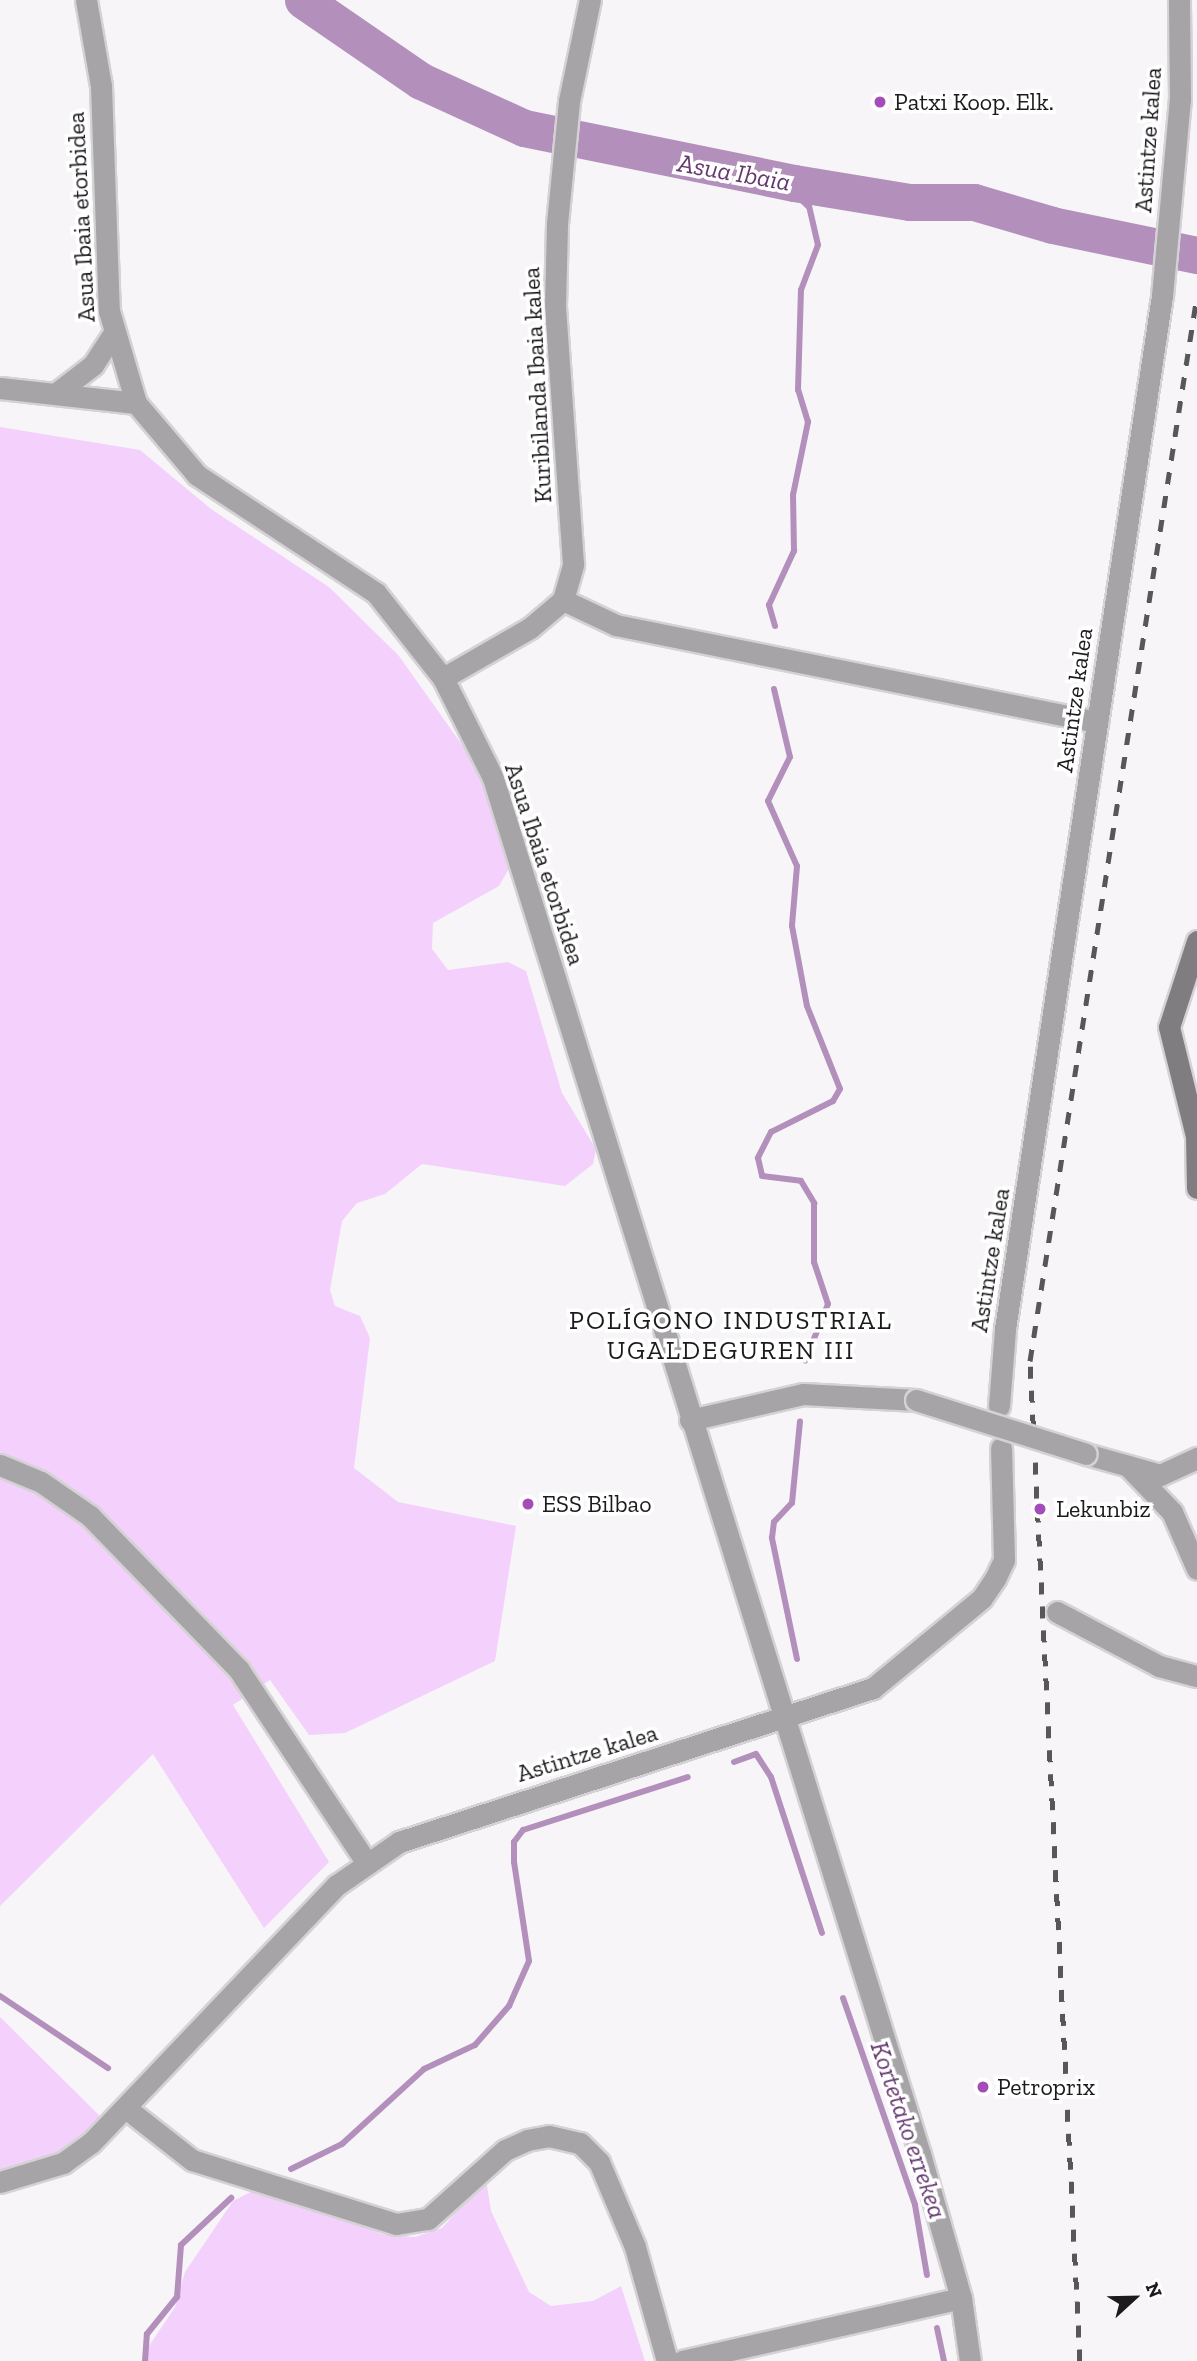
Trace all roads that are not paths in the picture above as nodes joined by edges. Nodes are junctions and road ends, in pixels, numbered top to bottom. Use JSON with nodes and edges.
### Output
{"nodes":[{"id":1,"x":86,"y":0,"type":"edge"},
{"id":2,"x":1179,"y":0,"type":"edge"},
{"id":3,"x":582,"y":4,"type":"edge"},
{"id":4,"x":114,"y":333,"type":"junction"},
{"id":5,"x":0,"y":388,"type":"edge"},
{"id":6,"x":59,"y":391,"type":"junction"},
{"id":7,"x":136,"y":403,"type":"junction"},
{"id":8,"x":563,"y":600,"type":"junction"},
{"id":9,"x":443,"y":678,"type":"junction"},
{"id":10,"x":1097,"y":722,"type":"junction"},
{"id":11,"x":1197,"y":941,"type":"edge"},
{"id":12,"x":1197,"y":974,"type":"edge"},
{"id":13,"x":1178,"y":991,"type":"junction"},
{"id":14,"x":1177,"y":1050,"type":"junction"},
{"id":15,"x":1197,"y":1068,"type":"edge"},
{"id":16,"x":1197,"y":1188,"type":"edge"},
{"id":17,"x":999,"y":1406,"type":"dead end"},
{"id":18,"x":690,"y":1420,"type":"junction"},
{"id":19,"x":1000,"y":1448,"type":"dead end"},
{"id":20,"x":1197,"y":1458,"type":"edge"},
{"id":21,"x":0,"y":1465,"type":"edge"},
{"id":22,"x":1128,"y":1466,"type":"junction"},
{"id":23,"x":1197,"y":1569,"type":"edge"},
{"id":24,"x":1057,"y":1612,"type":"dead end"},
{"id":25,"x":1197,"y":1676,"type":"edge"},
{"id":26,"x":782,"y":1721,"type":"junction"},
{"id":27,"x":366,"y":1862,"type":"junction"},
{"id":28,"x":127,"y":2109,"type":"junction"},
{"id":29,"x":0,"y":2182,"type":"edge"},
{"id":30,"x":961,"y":2298,"type":"junction"},
{"id":31,"x":667,"y":2361,"type":"edge"},
{"id":32,"x":682,"y":2361,"type":"edge"},
{"id":33,"x":970,"y":2361,"type":"edge"}],
"edges":[{"from":1,"to":4,"type":"street","name":"Asua Ibaia etorbidea"},
{"from":2,"to":10,"type":"street","name":"Astintze kalea"},
{"from":3,"to":8,"type":"street","name":"Kuribilanda Ibaia kalea"},
{"from":4,"to":6,"type":"street"},
{"from":4,"to":7,"type":"street","name":"Asua Ibaia etorbidea"},
{"from":5,"to":6,"type":"street"},
{"from":6,"to":7,"type":"street"},
{"from":7,"to":9,"type":"street","name":"Asua Ibaia etorbidea"},
{"from":8,"to":9,"type":"street"},
{"from":8,"to":10,"type":"street"},
{"from":9,"to":18,"type":"street","name":"Asua Ibaia etorbidea"},
{"from":10,"to":17,"type":"street","name":"Astintze kalea"},
{"from":11,"to":13,"type":"street"},
{"from":12,"to":13,"type":"street"},
{"from":13,"to":14,"type":"street"},
{"from":14,"to":15,"type":"street"},
{"from":14,"to":16,"type":"street"},
{"from":18,"to":22,"type":"street","bridge":true},
{"from":18,"to":26,"type":"street","name":"Asua Ibaia etorbidea"},
{"from":19,"to":26,"type":"street","name":"Astintze kalea"},
{"from":20,"to":22,"type":"street"},
{"from":21,"to":27,"type":"street"},
{"from":22,"to":23,"type":"street"},
{"from":24,"to":25,"type":"street"},
{"from":26,"to":27,"type":"street","name":"Astintze kalea"},
{"from":26,"to":30,"type":"street","name":"Asua Ibaia etorbidea"},
{"from":27,"to":28,"type":"street","name":"Astintze kalea"},
{"from":28,"to":29,"type":"street","name":"Astintze kalea"},
{"from":28,"to":31,"type":"street"},
{"from":30,"to":32,"type":"street"},
{"from":30,"to":33,"type":"street","name":"Asua Ibaia etorbidea"}]}
